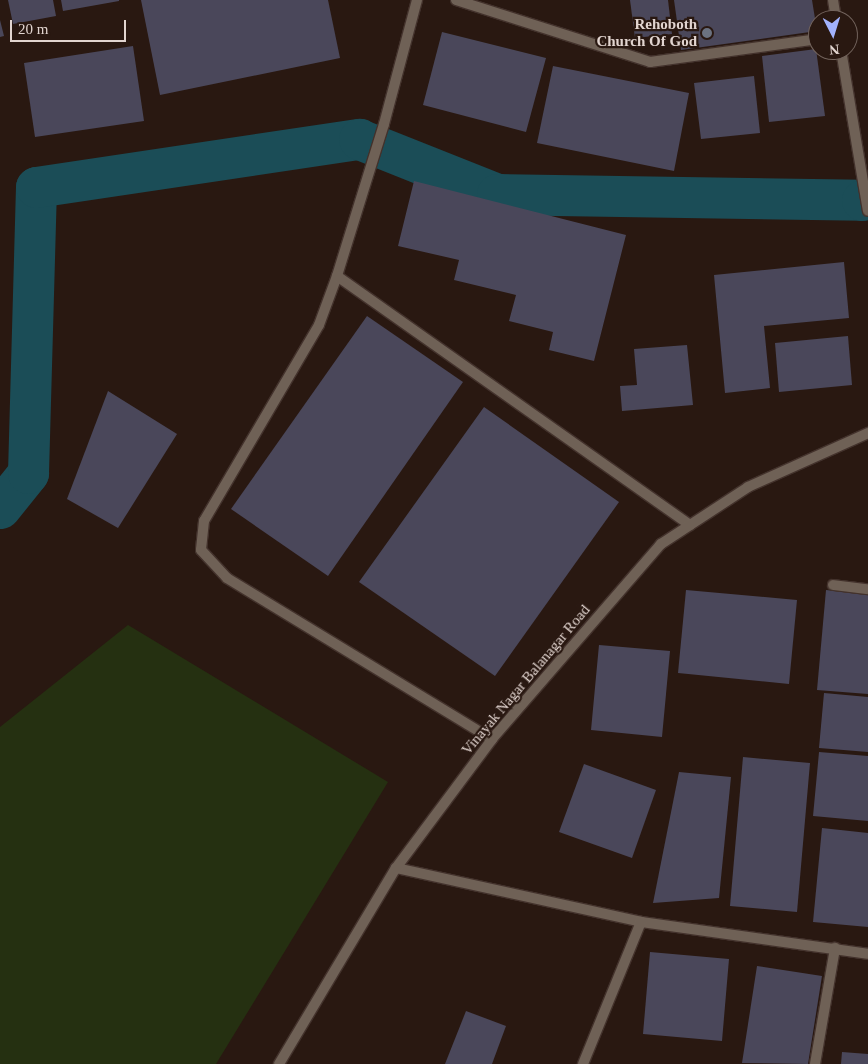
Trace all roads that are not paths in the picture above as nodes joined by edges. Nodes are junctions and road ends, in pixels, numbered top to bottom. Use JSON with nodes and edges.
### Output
{"nodes":[{"id":1,"x":417,"y":0,"type":"edge"},
{"id":2,"x":456,"y":0,"type":"edge"},
{"id":3,"x":808,"y":41,"type":"edge"},
{"id":4,"x":843,"y":60,"type":"edge"},
{"id":5,"x":868,"y":211,"type":"edge"},
{"id":6,"x":337,"y":276,"type":"junction"},
{"id":7,"x":868,"y":433,"type":"edge"},
{"id":8,"x":690,"y":525,"type":"junction"},
{"id":9,"x":833,"y":584,"type":"dead end"},
{"id":10,"x":868,"y":589,"type":"edge"},
{"id":11,"x":492,"y":739,"type":"junction"},
{"id":12,"x":396,"y":868,"type":"junction"},
{"id":13,"x":641,"y":922,"type":"junction"},
{"id":14,"x":835,"y":948,"type":"junction"},
{"id":15,"x":868,"y":954,"type":"edge"},
{"id":16,"x":279,"y":1064,"type":"edge"},
{"id":17,"x":583,"y":1064,"type":"edge"},
{"id":18,"x":815,"y":1064,"type":"edge"}],
"edges":[{"from":1,"to":6,"type":"street"},
{"from":2,"to":3,"type":"street"},
{"from":4,"to":5,"type":"street"},
{"from":6,"to":8,"type":"street"},
{"from":6,"to":11,"type":"street"},
{"from":7,"to":8,"type":"street","name":"Vinayak Nagar Balanagar Road"},
{"from":8,"to":11,"type":"street","name":"Vinayak Nagar Balanagar Road"},
{"from":9,"to":10,"type":"street"},
{"from":11,"to":12,"type":"street","name":"Vinayak Nagar Balanagar Road"},
{"from":12,"to":13,"type":"street"},
{"from":12,"to":16,"type":"street","name":"Vinayak Nagar Balanagar Road"},
{"from":13,"to":14,"type":"street"},
{"from":13,"to":17,"type":"street"},
{"from":14,"to":15,"type":"street"},
{"from":14,"to":18,"type":"street"}]}
